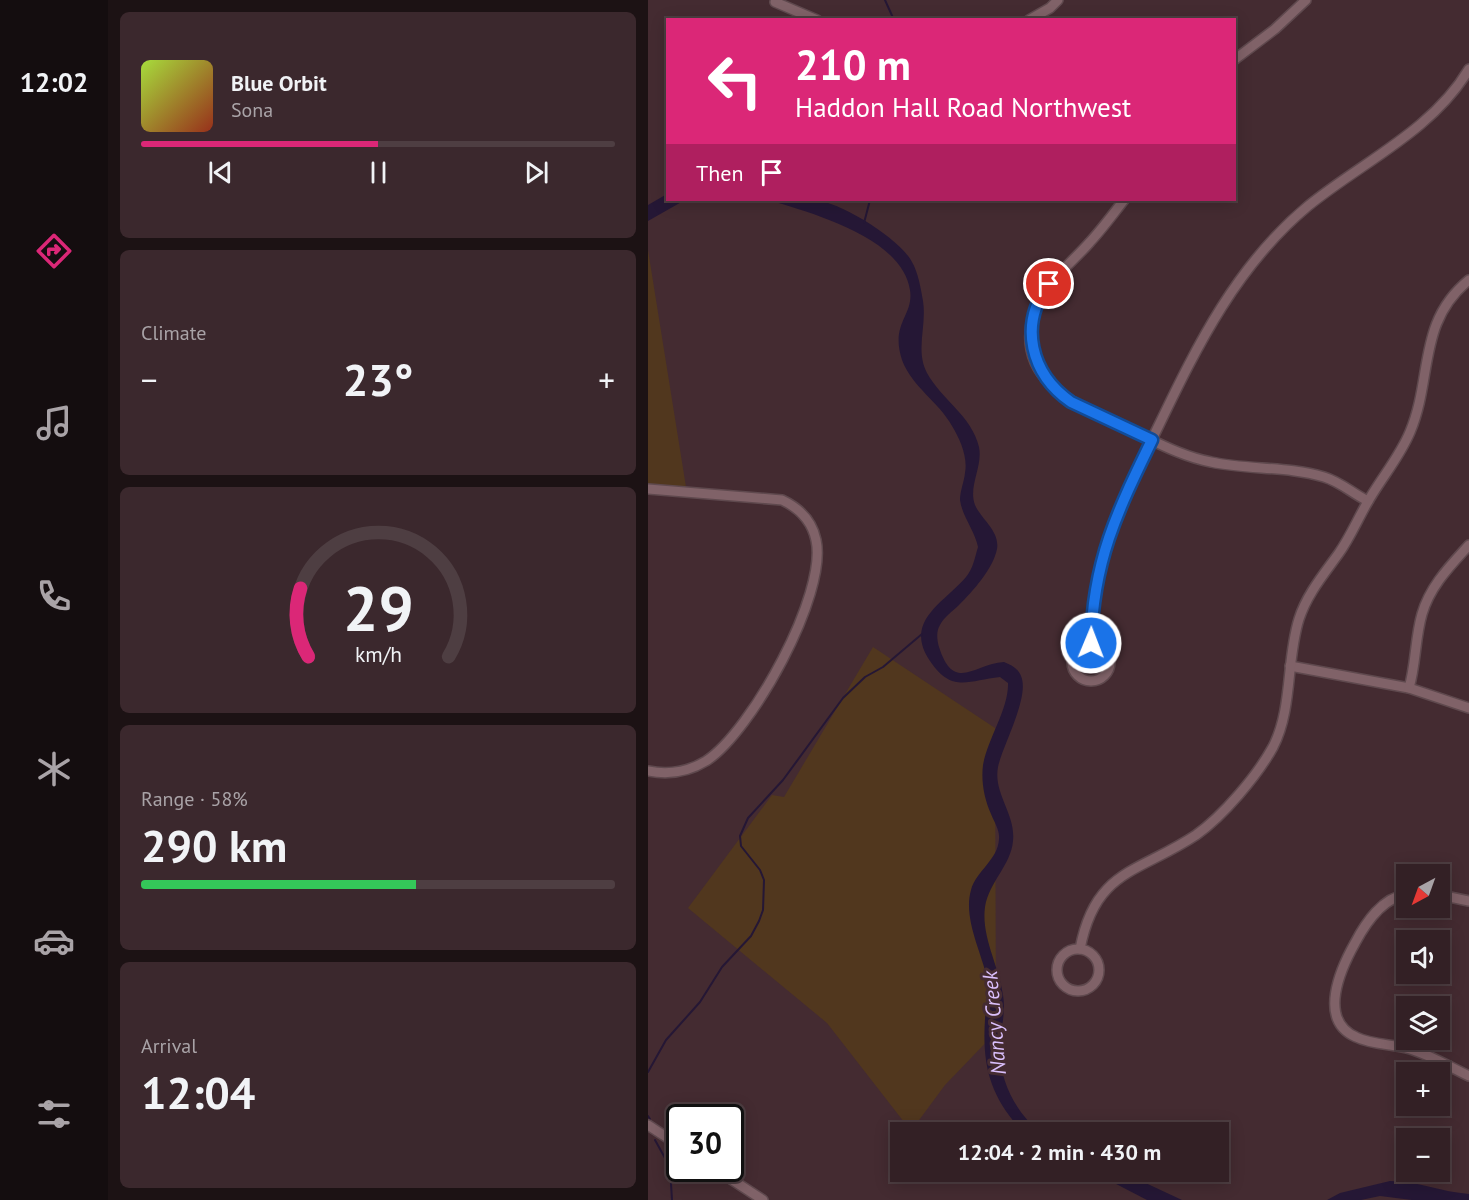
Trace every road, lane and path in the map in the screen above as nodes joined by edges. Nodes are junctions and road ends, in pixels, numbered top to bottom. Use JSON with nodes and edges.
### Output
{"nodes":[{"id":1,"x":1058,"y":0,"type":"edge"},
{"id":2,"x":1306,"y":0,"type":"edge"},
{"id":3,"x":775,"y":2,"type":"dead end"},
{"id":4,"x":812,"y":18,"type":"edge"},
{"id":5,"x":1032,"y":18,"type":"edge"},
{"id":6,"x":1236,"y":58,"type":"edge"},
{"id":7,"x":1469,"y":69,"type":"edge"},
{"id":8,"x":1123,"y":201,"type":"edge"},
{"id":9,"x":1469,"y":280,"type":"edge"},
{"id":10,"x":1152,"y":440,"type":"junction"},
{"id":11,"x":648,"y":489,"type":"edge"},
{"id":12,"x":1368,"y":501,"type":"junction"},
{"id":13,"x":1469,"y":545,"type":"edge"},
{"id":14,"x":1091,"y":643,"type":"junction"},
{"id":15,"x":1290,"y":666,"type":"junction"},
{"id":16,"x":1409,"y":688,"type":"junction"},
{"id":17,"x":1469,"y":708,"type":"edge"},
{"id":18,"x":648,"y":771,"type":"edge"},
{"id":19,"x":1396,"y":897,"type":"edge"},
{"id":20,"x":1450,"y":897,"type":"edge"},
{"id":21,"x":1469,"y":901,"type":"edge"},
{"id":22,"x":1080,"y":949,"type":"junction"},
{"id":23,"x":1469,"y":1076,"type":"edge"},
{"id":24,"x":648,"y":1125,"type":"edge"},
{"id":25,"x":666,"y":1137,"type":"edge"},
{"id":26,"x":735,"y":1182,"type":"edge"},
{"id":27,"x":763,"y":1200,"type":"edge"}],
"edges":[{"from":1,"to":5,"type":"street"},
{"from":2,"to":6,"type":"street"},
{"from":3,"to":4,"type":"street"},
{"from":7,"to":10,"type":"street"},
{"from":8,"to":10,"type":"street"},
{"from":9,"to":12,"type":"street"},
{"from":10,"to":12,"type":"street"},
{"from":10,"to":14,"type":"street"},
{"from":11,"to":18,"type":"street"},
{"from":12,"to":15,"type":"street"},
{"from":13,"to":16,"type":"street"},
{"from":14,"to":14,"type":"street"},
{"from":15,"to":16,"type":"street"},
{"from":15,"to":22,"type":"street"},
{"from":16,"to":17,"type":"street"},
{"from":19,"to":23,"type":"street"},
{"from":20,"to":21,"type":"street"},
{"from":22,"to":22,"type":"street"},
{"from":24,"to":25,"type":"street"},
{"from":26,"to":27,"type":"street"}]}
